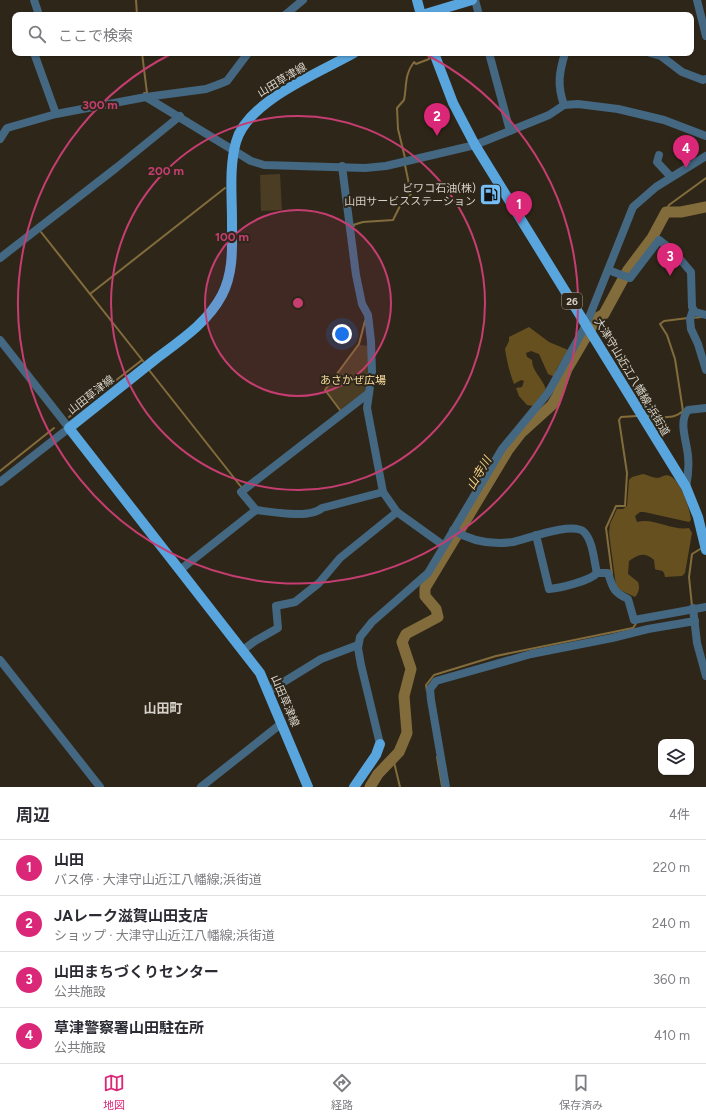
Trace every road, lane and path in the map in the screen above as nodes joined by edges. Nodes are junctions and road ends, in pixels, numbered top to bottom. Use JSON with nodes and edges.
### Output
{"nodes":[{"id":1,"x":34,"y":0,"type":"edge"},
{"id":2,"x":303,"y":0,"type":"edge"},
{"id":3,"x":416,"y":0,"type":"edge"},
{"id":4,"x":474,"y":0,"type":"edge"},
{"id":5,"x":696,"y":0,"type":"edge"},
{"id":6,"x":38,"y":12,"type":"edge"},
{"id":7,"x":289,"y":12,"type":"edge"},
{"id":8,"x":421,"y":12,"type":"edge"},
{"id":9,"x":432,"y":12,"type":"edge"},
{"id":10,"x":478,"y":12,"type":"edge"},
{"id":11,"x":706,"y":36,"type":"edge"},
{"id":12,"x":35,"y":56,"type":"edge"},
{"id":13,"x":246,"y":56,"type":"edge"},
{"id":14,"x":349,"y":56,"type":"edge"},
{"id":15,"x":435,"y":56,"type":"edge"},
{"id":16,"x":490,"y":56,"type":"edge"},
{"id":17,"x":564,"y":56,"type":"edge"},
{"id":18,"x":661,"y":56,"type":"edge"},
{"id":19,"x":706,"y":79,"type":"edge"},
{"id":20,"x":146,"y":96,"type":"junction"},
{"id":21,"x":564,"y":106,"type":"junction"},
{"id":22,"x":56,"y":114,"type":"junction"},
{"id":23,"x":180,"y":116,"type":"junction"},
{"id":24,"x":510,"y":131,"type":"junction"},
{"id":25,"x":706,"y":136,"type":"edge"},
{"id":26,"x":0,"y":139,"type":"edge"},
{"id":27,"x":475,"y":145,"type":"junction"},
{"id":28,"x":234,"y":150,"type":"junction"},
{"id":29,"x":659,"y":155,"type":"dead end"},
{"id":30,"x":706,"y":156,"type":"edge"},
{"id":31,"x":342,"y":166,"type":"junction"},
{"id":32,"x":671,"y":177,"type":"junction"},
{"id":33,"x":0,"y":258,"type":"edge"},
{"id":34,"x":608,"y":270,"type":"junction"},
{"id":35,"x":693,"y":310,"type":"junction"},
{"id":36,"x":706,"y":315,"type":"edge"},
{"id":37,"x":586,"y":325,"type":"junction"},
{"id":38,"x":0,"y":340,"type":"edge"},
{"id":39,"x":702,"y":342,"type":"edge"},
{"id":40,"x":706,"y":370,"type":"edge"},
{"id":41,"x":369,"y":393,"type":"junction"},
{"id":42,"x":706,"y":408,"type":"edge"},
{"id":43,"x":69,"y":428,"type":"junction"},
{"id":44,"x":0,"y":482,"type":"edge"},
{"id":45,"x":686,"y":487,"type":"junction"},
{"id":46,"x":383,"y":492,"type":"junction"},
{"id":47,"x":256,"y":510,"type":"junction"},
{"id":48,"x":397,"y":512,"type":"junction"},
{"id":49,"x":454,"y":530,"type":"junction"},
{"id":50,"x":536,"y":535,"type":"junction"},
{"id":51,"x":443,"y":545,"type":"junction"},
{"id":52,"x":706,"y":550,"type":"edge"},
{"id":53,"x":180,"y":570,"type":"junction"},
{"id":54,"x":597,"y":573,"type":"junction"},
{"id":55,"x":706,"y":607,"type":"edge"},
{"id":56,"x":693,"y":608,"type":"junction"},
{"id":57,"x":695,"y":622,"type":"junction"},
{"id":58,"x":358,"y":645,"type":"junction"},
{"id":59,"x":243,"y":650,"type":"junction"},
{"id":60,"x":0,"y":660,"type":"edge"},
{"id":61,"x":706,"y":676,"type":"edge"},
{"id":62,"x":269,"y":691,"type":"junction"},
{"id":63,"x":282,"y":724,"type":"junction"},
{"id":64,"x":380,"y":744,"type":"joint"},
{"id":65,"x":100,"y":787,"type":"edge"},
{"id":66,"x":201,"y":787,"type":"edge"},
{"id":67,"x":308,"y":787,"type":"edge"},
{"id":68,"x":354,"y":787,"type":"edge"},
{"id":69,"x":446,"y":787,"type":"edge"}],
"edges":[{"from":1,"to":6,"type":"street"},
{"from":2,"to":7,"type":"street"},
{"from":3,"to":8,"type":"main road"},
{"from":4,"to":9,"type":"main road"},
{"from":4,"to":10,"type":"street"},
{"from":5,"to":11,"type":"street"},
{"from":12,"to":22,"type":"street"},
{"from":13,"to":20,"type":"street"},
{"from":14,"to":28,"type":"main road","name":"山田草津線"},
{"from":15,"to":27,"type":"main road","name":"大津守山近江八幡線;浜街道","number":"26"},
{"from":16,"to":24,"type":"street"},
{"from":17,"to":21,"type":"street"},
{"from":18,"to":19,"type":"street"},
{"from":20,"to":22,"type":"street"},
{"from":20,"to":23,"type":"street"},
{"from":21,"to":24,"type":"street"},
{"from":21,"to":25,"type":"street"},
{"from":22,"to":26,"type":"street"},
{"from":23,"to":28,"type":"street"},
{"from":23,"to":33,"type":"street"},
{"from":24,"to":27,"type":"street"},
{"from":27,"to":31,"type":"street"},
{"from":27,"to":37,"type":"main road","name":"大津守山近江八幡線;浜街道","number":"26"},
{"from":28,"to":31,"type":"street"},
{"from":28,"to":43,"type":"main road","name":"山田草津線"},
{"from":29,"to":32,"type":"street"},
{"from":30,"to":32,"type":"street"},
{"from":31,"to":41,"type":"street"},
{"from":32,"to":34,"type":"street"},
{"from":34,"to":35,"type":"street"},
{"from":34,"to":37,"type":"street"},
{"from":35,"to":36,"type":"street"},
{"from":35,"to":39,"type":"street"},
{"from":37,"to":45,"type":"main road","name":"大津守山近江八幡線;浜街道","number":"26"},
{"from":37,"to":49,"type":"street"},
{"from":38,"to":43,"type":"street"},
{"from":39,"to":40,"type":"street"},
{"from":41,"to":46,"type":"street"},
{"from":41,"to":47,"type":"street"},
{"from":42,"to":45,"type":"street"},
{"from":43,"to":44,"type":"street"},
{"from":43,"to":53,"type":"main road","name":"山田草津線"},
{"from":45,"to":52,"type":"main road","name":"大津守山近江八幡線;浜街道","number":"26"},
{"from":46,"to":47,"type":"street"},
{"from":46,"to":48,"type":"street"},
{"from":47,"to":53,"type":"street"},
{"from":48,"to":51,"type":"street"},
{"from":48,"to":59,"type":"street"},
{"from":49,"to":50,"type":"street"},
{"from":49,"to":51,"type":"street"},
{"from":50,"to":54,"type":"street"},
{"from":50,"to":54,"type":"street"},
{"from":51,"to":58,"type":"street"},
{"from":53,"to":59,"type":"main road","name":"山田草津線"},
{"from":54,"to":56,"type":"street"},
{"from":55,"to":56,"type":"street"},
{"from":56,"to":57,"type":"street"},
{"from":57,"to":61,"type":"street"},
{"from":57,"to":69,"type":"street"},
{"from":58,"to":62,"type":"street"},
{"from":58,"to":64,"type":"street"},
{"from":59,"to":62,"type":"main road","name":"山田草津線"},
{"from":60,"to":65,"type":"street"},
{"from":62,"to":63,"type":"main road","name":"山田草津線"},
{"from":63,"to":66,"type":"street"},
{"from":63,"to":67,"type":"main road","name":"山田草津線"},
{"from":64,"to":68,"type":"main road"}]}
